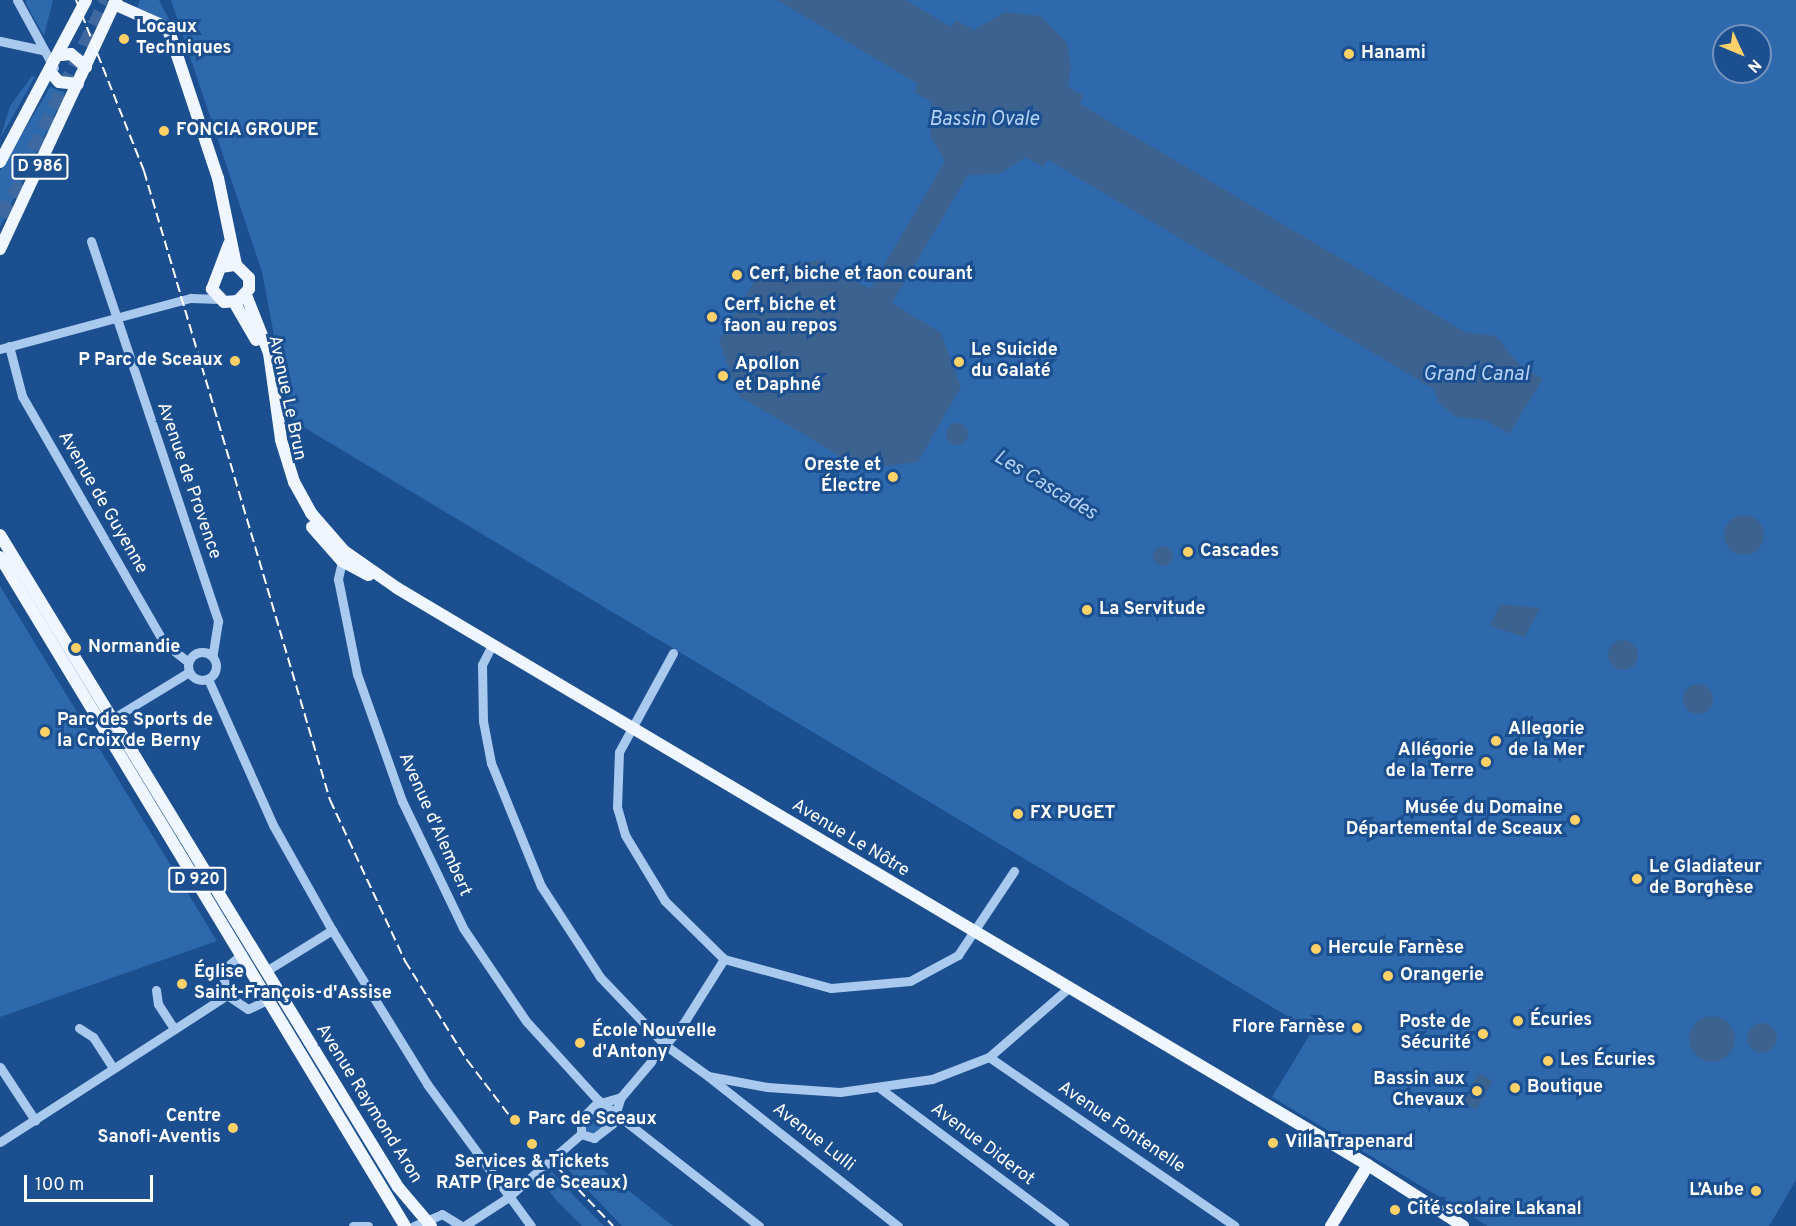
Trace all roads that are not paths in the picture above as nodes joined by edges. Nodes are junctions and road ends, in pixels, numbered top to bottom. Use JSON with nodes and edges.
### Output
{"nodes":[{"id":1,"x":17,"y":0,"type":"edge"},
{"id":2,"x":86,"y":0,"type":"edge"},
{"id":3,"x":115,"y":2,"type":"edge"},
{"id":4,"x":0,"y":41,"type":"edge"},
{"id":5,"x":42,"y":50,"type":"junction"},
{"id":6,"x":61,"y":55,"type":"junction"},
{"id":7,"x":86,"y":67,"type":"junction"},
{"id":8,"x":52,"y":71,"type":"junction"},
{"id":9,"x":78,"y":84,"type":"junction"},
{"id":10,"x":0,"y":162,"type":"edge"},
{"id":11,"x":91,"y":241,"type":"dead end"},
{"id":12,"x":229,"y":244,"type":"junction"},
{"id":13,"x":0,"y":249,"type":"edge"},
{"id":14,"x":236,"y":265,"type":"junction"},
{"id":15,"x":221,"y":267,"type":"junction"},
{"id":16,"x":246,"y":295,"type":"junction"},
{"id":17,"x":219,"y":299,"type":"junction"},
{"id":18,"x":234,"y":302,"type":"junction"},
{"id":19,"x":115,"y":317,"type":"junction"},
{"id":20,"x":4,"y":348,"type":"edge"},
{"id":21,"x":0,"y":535,"type":"edge"},
{"id":22,"x":343,"y":556,"type":"junction"},
{"id":23,"x":0,"y":557,"type":"edge"},
{"id":24,"x":492,"y":645,"type":"junction"},
{"id":25,"x":674,"y":653,"type":"dead end"},
{"id":26,"x":212,"y":657,"type":"junction"},
{"id":27,"x":189,"y":667,"type":"junction"},
{"id":28,"x":208,"y":679,"type":"junction"},
{"id":29,"x":112,"y":719,"type":"junction"},
{"id":30,"x":630,"y":728,"type":"junction"},
{"id":31,"x":1014,"y":871,"type":"dead end"},
{"id":32,"x":976,"y":929,"type":"junction"},
{"id":33,"x":332,"y":930,"type":"junction"},
{"id":34,"x":242,"y":954,"type":"junction"},
{"id":35,"x":724,"y":959,"type":"junction"},
{"id":36,"x":266,"y":971,"type":"junction"},
{"id":37,"x":156,"y":990,"type":"dead end"},
{"id":38,"x":1066,"y":990,"type":"junction"},
{"id":39,"x":227,"y":995,"type":"junction"},
{"id":40,"x":269,"y":999,"type":"junction"},
{"id":41,"x":79,"y":1028,"type":"dead end"},
{"id":42,"x":174,"y":1029,"type":"junction"},
{"id":43,"x":665,"y":1045,"type":"junction"},
{"id":44,"x":989,"y":1057,"type":"junction"},
{"id":45,"x":0,"y":1067,"type":"edge"},
{"id":46,"x":113,"y":1068,"type":"junction"},
{"id":47,"x":708,"y":1076,"type":"junction"},
{"id":48,"x":881,"y":1089,"type":"junction"},
{"id":49,"x":621,"y":1097,"type":"junction"},
{"id":50,"x":603,"y":1103,"type":"junction"},
{"id":51,"x":617,"y":1114,"type":"junction"},
{"id":52,"x":35,"y":1120,"type":"junction"},
{"id":53,"x":581,"y":1134,"type":"junction"},
{"id":54,"x":0,"y":1142,"type":"edge"},
{"id":55,"x":1366,"y":1168,"type":"junction"},
{"id":56,"x":507,"y":1198,"type":"junction"},
{"id":57,"x":425,"y":1224,"type":"edge"},
{"id":58,"x":353,"y":1226,"type":"edge"},
{"id":59,"x":368,"y":1226,"type":"edge"},
{"id":60,"x":405,"y":1226,"type":"edge"},
{"id":61,"x":463,"y":1226,"type":"edge"},
{"id":62,"x":531,"y":1226,"type":"edge"},
{"id":63,"x":759,"y":1226,"type":"edge"},
{"id":64,"x":898,"y":1226,"type":"edge"},
{"id":65,"x":1064,"y":1226,"type":"edge"},
{"id":66,"x":1235,"y":1226,"type":"edge"},
{"id":67,"x":1332,"y":1226,"type":"edge"},
{"id":68,"x":1463,"y":1226,"type":"edge"}],
"edges":[{"from":1,"to":5,"type":"street"},
{"from":2,"to":6,"type":"main road","number":"D 986"},
{"from":3,"to":7,"type":"main road","number":"D 986"},
{"from":3,"to":12,"type":"main road"},
{"from":4,"to":5,"type":"street"},
{"from":5,"to":8,"type":"street"},
{"from":6,"to":7,"type":"main road"},
{"from":6,"to":8,"type":"main road","number":"D 986"},
{"from":7,"to":9,"type":"main road","number":"D 986"},
{"from":8,"to":9,"type":"main road"},
{"from":8,"to":10,"type":"main road","number":"D 986"},
{"from":9,"to":13,"type":"main road","number":"D 986"},
{"from":11,"to":19,"type":"street","name":"Avenue de Provence"},
{"from":12,"to":14,"type":"main road"},
{"from":12,"to":15,"type":"main road"},
{"from":14,"to":15,"type":"main road"},
{"from":14,"to":16,"type":"main road"},
{"from":15,"to":17,"type":"main road"},
{"from":16,"to":18,"type":"main road"},
{"from":16,"to":22,"type":"main road","name":"Avenue Le Brun"},
{"from":17,"to":18,"type":"main road"},
{"from":17,"to":19,"type":"street"},
{"from":18,"to":22,"type":"main road","name":"Avenue Le Brun"},
{"from":19,"to":20,"type":"street"},
{"from":19,"to":26,"type":"street","name":"Avenue de Provence"},
{"from":20,"to":27,"type":"street","name":"Avenue de Guyenne"},
{"from":21,"to":29,"type":"main road","name":"Avenue Raymond Aron","number":"D 920"},
{"from":22,"to":24,"type":"main road","name":"Avenue Le Nôtre"},
{"from":22,"to":50,"type":"street","name":"Avenue d'Alembert"},
{"from":23,"to":34,"type":"main road","name":"Avenue Raymond Aron","number":"D 920"},
{"from":24,"to":30,"type":"main road","name":"Avenue Le Nôtre"},
{"from":24,"to":43,"type":"street","name":"Avenue Lulli"},
{"from":25,"to":30,"type":"street"},
{"from":26,"to":27,"type":"street"},
{"from":26,"to":28,"type":"street","name":"Avenue de Provence"},
{"from":27,"to":28,"type":"street","name":"Avenue de Guyenne"},
{"from":27,"to":29,"type":"street"},
{"from":28,"to":33,"type":"street"},
{"from":29,"to":36,"type":"main road","name":"Avenue Raymond Aron","number":"D 920"},
{"from":30,"to":32,"type":"main road","name":"Avenue Le Nôtre"},
{"from":30,"to":35,"type":"street"},
{"from":31,"to":32,"type":"street"},
{"from":32,"to":35,"type":"street"},
{"from":32,"to":38,"type":"main road","name":"Avenue Le Nôtre"},
{"from":33,"to":36,"type":"street"},
{"from":33,"to":56,"type":"street"},
{"from":34,"to":39,"type":"street"},
{"from":34,"to":40,"type":"main road","name":"Avenue Raymond Aron","number":"D 920"},
{"from":35,"to":43,"type":"street"},
{"from":36,"to":57,"type":"main road","name":"Avenue Raymond Aron","number":"D 920"},
{"from":37,"to":42,"type":"street"},
{"from":38,"to":44,"type":"street"},
{"from":38,"to":55,"type":"main road","name":"Avenue Le Nôtre"},
{"from":39,"to":40,"type":"street"},
{"from":39,"to":42,"type":"street"},
{"from":40,"to":60,"type":"main road","name":"Avenue Raymond Aron","number":"D 920"},
{"from":41,"to":46,"type":"street"},
{"from":42,"to":46,"type":"street"},
{"from":43,"to":47,"type":"street","name":"Avenue Lulli"},
{"from":43,"to":49,"type":"street"},
{"from":44,"to":48,"type":"street"},
{"from":44,"to":66,"type":"street","name":"Avenue Fontenelle"},
{"from":45,"to":52,"type":"street"},
{"from":46,"to":52,"type":"street"},
{"from":47,"to":48,"type":"street"},
{"from":47,"to":64,"type":"street","name":"Avenue Lulli"},
{"from":48,"to":65,"type":"street","name":"Avenue Diderot"},
{"from":49,"to":50,"type":"street"},
{"from":49,"to":51,"type":"street"},
{"from":50,"to":51,"type":"street","name":"Avenue d'Alembert"},
{"from":50,"to":53,"type":"street"},
{"from":51,"to":53,"type":"street"},
{"from":51,"to":63,"type":"street","name":"Avenue d'Alembert"},
{"from":52,"to":54,"type":"street"},
{"from":53,"to":56,"type":"street"},
{"from":55,"to":67,"type":"main road"},
{"from":55,"to":68,"type":"main road","name":"Avenue Le Nôtre"},
{"from":56,"to":61,"type":"street"},
{"from":56,"to":62,"type":"street"},
{"from":57,"to":61,"type":"street"},
{"from":58,"to":59,"type":"street"}]}
